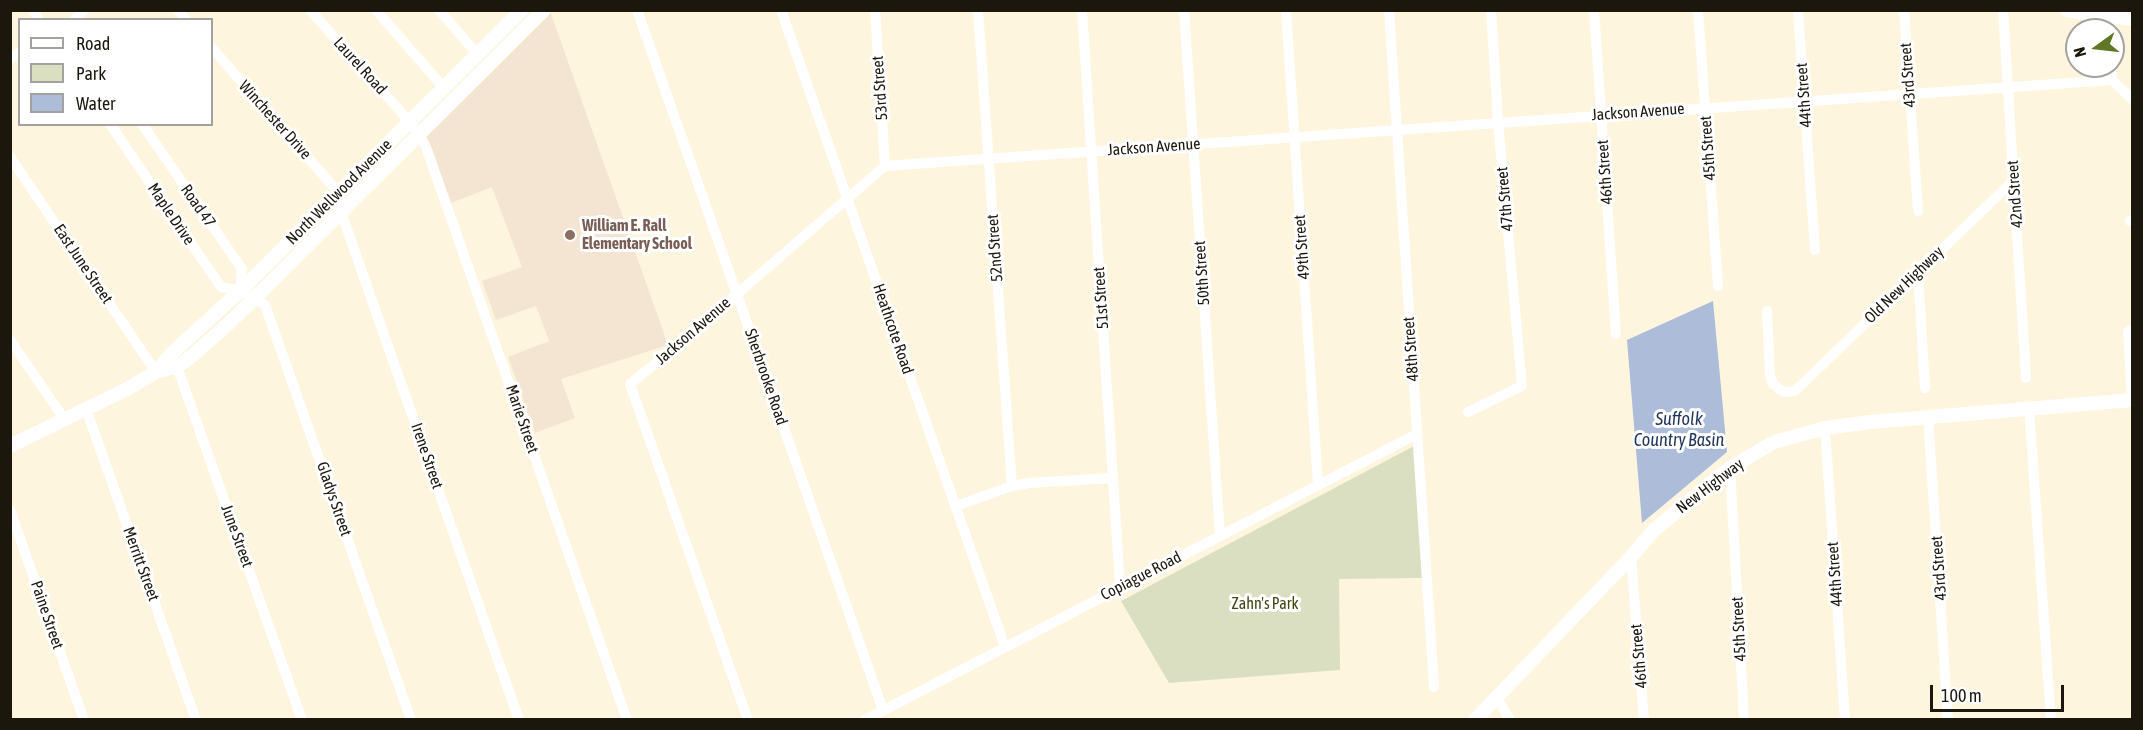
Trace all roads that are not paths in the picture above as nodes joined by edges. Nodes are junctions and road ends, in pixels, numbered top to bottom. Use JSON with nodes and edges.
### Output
{"nodes":[{"id":1,"x":310,"y":10,"type":"edge"},
{"id":2,"x":376,"y":10,"type":"edge"},
{"id":3,"x":439,"y":10,"type":"edge"},
{"id":4,"x":544,"y":10,"type":"edge"},
{"id":5,"x":637,"y":10,"type":"edge"},
{"id":6,"x":781,"y":10,"type":"edge"},
{"id":7,"x":875,"y":10,"type":"edge"},
{"id":8,"x":978,"y":10,"type":"edge"},
{"id":9,"x":1082,"y":10,"type":"edge"},
{"id":10,"x":1184,"y":10,"type":"edge"},
{"id":11,"x":1286,"y":10,"type":"edge"},
{"id":12,"x":1389,"y":10,"type":"edge"},
{"id":13,"x":1491,"y":10,"type":"edge"},
{"id":14,"x":1594,"y":10,"type":"edge"},
{"id":15,"x":1698,"y":10,"type":"edge"},
{"id":16,"x":1798,"y":10,"type":"edge"},
{"id":17,"x":1904,"y":10,"type":"edge"},
{"id":18,"x":2003,"y":10,"type":"edge"},
{"id":19,"x":2067,"y":10,"type":"edge"},
{"id":20,"x":520,"y":11,"type":"edge"},
{"id":21,"x":2107,"y":13,"type":"edge"},
{"id":22,"x":2133,"y":19,"type":"edge"},
{"id":23,"x":530,"y":25,"type":"junction"},
{"id":24,"x":213,"y":49,"type":"edge"},
{"id":25,"x":478,"y":55,"type":"junction"},
{"id":26,"x":2112,"y":80,"type":"joint"},
{"id":27,"x":2008,"y":86,"type":"junction"},
{"id":28,"x":444,"y":88,"type":"junction"},
{"id":29,"x":1910,"y":93,"type":"junction"},
{"id":30,"x":2133,"y":99,"type":"edge"},
{"id":31,"x":1804,"y":100,"type":"junction"},
{"id":32,"x":1705,"y":108,"type":"junction"},
{"id":33,"x":1601,"y":115,"type":"junction"},
{"id":34,"x":410,"y":122,"type":"junction"},
{"id":35,"x":1498,"y":122,"type":"junction"},
{"id":36,"x":112,"y":126,"type":"edge"},
{"id":37,"x":143,"y":126,"type":"edge"},
{"id":38,"x":1397,"y":129,"type":"junction"},
{"id":39,"x":418,"y":135,"type":"junction"},
{"id":40,"x":1294,"y":137,"type":"junction"},
{"id":41,"x":1193,"y":144,"type":"junction"},
{"id":42,"x":1091,"y":151,"type":"junction"},
{"id":43,"x":10,"y":157,"type":"edge"},
{"id":44,"x":988,"y":158,"type":"junction"},
{"id":45,"x":885,"y":166,"type":"junction"},
{"id":46,"x":2014,"y":180,"type":"junction"},
{"id":47,"x":338,"y":192,"type":"junction"},
{"id":48,"x":847,"y":197,"type":"junction"},
{"id":49,"x":1918,"y":211,"type":"dead end"},
{"id":50,"x":341,"y":212,"type":"junction"},
{"id":51,"x":1815,"y":250,"type":"dead end"},
{"id":52,"x":1918,"y":272,"type":"junction"},
{"id":53,"x":1718,"y":286,"type":"dead end"},
{"id":54,"x":240,"y":291,"type":"junction"},
{"id":55,"x":737,"y":293,"type":"junction"},
{"id":56,"x":254,"y":299,"type":"junction"},
{"id":57,"x":1767,"y":311,"type":"dead end"},
{"id":58,"x":2130,"y":331,"type":"edge"},
{"id":59,"x":1616,"y":334,"type":"dead end"},
{"id":60,"x":10,"y":340,"type":"edge"},
{"id":61,"x":172,"y":353,"type":"junction"},
{"id":62,"x":177,"y":366,"type":"junction"},
{"id":63,"x":156,"y":372,"type":"junction"},
{"id":64,"x":2026,"y":378,"type":"dead end"},
{"id":65,"x":1925,"y":388,"type":"dead end"},
{"id":66,"x":2133,"y":398,"type":"edge"},
{"id":67,"x":2029,"y":408,"type":"junction"},
{"id":68,"x":86,"y":410,"type":"junction"},
{"id":69,"x":1468,"y":412,"type":"dead end"},
{"id":70,"x":1928,"y":417,"type":"junction"},
{"id":71,"x":65,"y":420,"type":"junction"},
{"id":72,"x":1825,"y":428,"type":"junction"},
{"id":73,"x":1417,"y":434,"type":"junction"},
{"id":74,"x":10,"y":446,"type":"edge"},
{"id":75,"x":1730,"y":468,"type":"junction"},
{"id":76,"x":1113,"y":478,"type":"junction"},
{"id":77,"x":1318,"y":484,"type":"junction"},
{"id":78,"x":1012,"y":486,"type":"junction"},
{"id":79,"x":956,"y":506,"type":"junction"},
{"id":80,"x":10,"y":510,"type":"edge"},
{"id":81,"x":1220,"y":535,"type":"junction"},
{"id":82,"x":1631,"y":557,"type":"junction"},
{"id":83,"x":1120,"y":586,"type":"junction"},
{"id":84,"x":1005,"y":647,"type":"junction"},
{"id":85,"x":1434,"y":687,"type":"dead end"},
{"id":86,"x":1497,"y":698,"type":"junction"},
{"id":87,"x":883,"y":710,"type":"junction"},
{"id":88,"x":84,"y":720,"type":"edge"},
{"id":89,"x":196,"y":720,"type":"edge"},
{"id":90,"x":302,"y":720,"type":"edge"},
{"id":91,"x":411,"y":720,"type":"edge"},
{"id":92,"x":519,"y":720,"type":"edge"},
{"id":93,"x":627,"y":720,"type":"edge"},
{"id":94,"x":748,"y":720,"type":"edge"},
{"id":95,"x":865,"y":720,"type":"edge"},
{"id":96,"x":1475,"y":720,"type":"edge"},
{"id":97,"x":1510,"y":720,"type":"edge"},
{"id":98,"x":1644,"y":720,"type":"edge"},
{"id":99,"x":1744,"y":720,"type":"edge"},
{"id":100,"x":1845,"y":720,"type":"edge"},
{"id":101,"x":1948,"y":720,"type":"edge"},
{"id":102,"x":2051,"y":720,"type":"edge"}],
"edges":[{"from":1,"to":34,"type":"street","name":"Laurel Road"},
{"from":2,"to":28,"type":"street"},
{"from":3,"to":25,"type":"street"},
{"from":4,"to":23,"type":"main road","name":"North Wellwood Avenue"},
{"from":5,"to":55,"type":"street","name":"Sherbrooke Road"},
{"from":6,"to":48,"type":"street","name":"Heathcote Road"},
{"from":7,"to":45,"type":"street","name":"53rd Street"},
{"from":8,"to":44,"type":"street","name":"52nd Street"},
{"from":9,"to":42,"type":"street","name":"51st Street"},
{"from":10,"to":41,"type":"street","name":"50th Street"},
{"from":11,"to":40,"type":"street","name":"49th Street"},
{"from":12,"to":38,"type":"street","name":"48th Street"},
{"from":13,"to":35,"type":"street","name":"47th Street"},
{"from":14,"to":33,"type":"street","name":"46th Street"},
{"from":15,"to":32,"type":"street","name":"45th Street"},
{"from":16,"to":31,"type":"street","name":"44th Street"},
{"from":17,"to":29,"type":"street","name":"43rd Street"},
{"from":18,"to":27,"type":"street","name":"42nd Street"},
{"from":19,"to":21,"type":"main road"},
{"from":20,"to":23,"type":"street"},
{"from":20,"to":25,"type":"main road","name":"North Wellwood Avenue"},
{"from":21,"to":22,"type":"main road"},
{"from":23,"to":39,"type":"main road","name":"North Wellwood Avenue"},
{"from":24,"to":47,"type":"street","name":"Winchester Drive"},
{"from":25,"to":28,"type":"main road","name":"North Wellwood Avenue"},
{"from":26,"to":27,"type":"street","name":"Jackson Avenue"},
{"from":26,"to":30,"type":"street"},
{"from":27,"to":29,"type":"street","name":"Jackson Avenue"},
{"from":27,"to":46,"type":"street","name":"42nd Street"},
{"from":28,"to":34,"type":"main road","name":"North Wellwood Avenue"},
{"from":29,"to":31,"type":"street","name":"Jackson Avenue"},
{"from":29,"to":49,"type":"street","name":"43rd Street"},
{"from":31,"to":32,"type":"street","name":"Jackson Avenue"},
{"from":31,"to":51,"type":"street","name":"44th Street"},
{"from":32,"to":33,"type":"street","name":"Jackson Avenue"},
{"from":32,"to":53,"type":"street","name":"45th Street"},
{"from":33,"to":35,"type":"street","name":"Jackson Avenue"},
{"from":33,"to":59,"type":"street","name":"46th Street"},
{"from":34,"to":39,"type":"street","name":"Marie Street"},
{"from":34,"to":47,"type":"main road","name":"North Wellwood Avenue"},
{"from":35,"to":38,"type":"street","name":"Jackson Avenue"},
{"from":35,"to":69,"type":"street","name":"47th Street"},
{"from":36,"to":54,"type":"street","name":"Maple Drive"},
{"from":37,"to":54,"type":"street","name":"Road 47"},
{"from":38,"to":40,"type":"street","name":"Jackson Avenue"},
{"from":38,"to":73,"type":"street","name":"48th Street"},
{"from":39,"to":50,"type":"main road","name":"North Wellwood Avenue"},
{"from":39,"to":93,"type":"street","name":"Marie Street"},
{"from":40,"to":41,"type":"street","name":"Jackson Avenue"},
{"from":40,"to":77,"type":"street","name":"49th Street"},
{"from":41,"to":42,"type":"street","name":"Jackson Avenue"},
{"from":41,"to":81,"type":"street","name":"50th Street"},
{"from":42,"to":44,"type":"street","name":"Jackson Avenue"},
{"from":42,"to":76,"type":"street","name":"51st Street"},
{"from":43,"to":63,"type":"street","name":"East June Street"},
{"from":44,"to":45,"type":"street","name":"Jackson Avenue"},
{"from":44,"to":78,"type":"street","name":"52nd Street"},
{"from":45,"to":48,"type":"street","name":"Jackson Avenue"},
{"from":46,"to":52,"type":"street","name":"Old New Highway"},
{"from":46,"to":64,"type":"street","name":"42nd Street"},
{"from":47,"to":50,"type":"street","name":"Irene Street"},
{"from":47,"to":54,"type":"main road","name":"North Wellwood Avenue"},
{"from":48,"to":55,"type":"street","name":"Jackson Avenue"},
{"from":48,"to":79,"type":"street","name":"Heathcote Road"},
{"from":50,"to":56,"type":"main road","name":"North Wellwood Avenue"},
{"from":50,"to":92,"type":"street","name":"Irene Street"},
{"from":52,"to":57,"type":"street","name":"Old New Highway"},
{"from":52,"to":65,"type":"street"},
{"from":54,"to":56,"type":"street","name":"Gladys Street"},
{"from":54,"to":61,"type":"main road","name":"North Wellwood Avenue"},
{"from":55,"to":87,"type":"street","name":"Sherbrooke Road"},
{"from":55,"to":94,"type":"street","name":"Jackson Avenue"},
{"from":56,"to":62,"type":"main road","name":"North Wellwood Avenue"},
{"from":56,"to":91,"type":"street","name":"Gladys Street"},
{"from":58,"to":66,"type":"street"},
{"from":60,"to":71,"type":"street"},
{"from":61,"to":62,"type":"street","name":"June Street"},
{"from":61,"to":63,"type":"main road","name":"North Wellwood Avenue"},
{"from":62,"to":63,"type":"main road","name":"North Wellwood Avenue"},
{"from":62,"to":90,"type":"street","name":"June Street"},
{"from":63,"to":68,"type":"main road","name":"North Wellwood Avenue"},
{"from":66,"to":67,"type":"main road","name":"New Highway"},
{"from":67,"to":70,"type":"main road","name":"New Highway"},
{"from":67,"to":102,"type":"street"},
{"from":68,"to":71,"type":"main road","name":"North Wellwood Avenue"},
{"from":68,"to":89,"type":"street","name":"Merritt Street"},
{"from":70,"to":72,"type":"main road","name":"New Highway"},
{"from":70,"to":101,"type":"street","name":"43rd Street"},
{"from":71,"to":74,"type":"main road","name":"North Wellwood Avenue"},
{"from":72,"to":75,"type":"main road","name":"New Highway"},
{"from":72,"to":100,"type":"street","name":"44th Street"},
{"from":73,"to":77,"type":"street","name":"Copiague Road"},
{"from":73,"to":85,"type":"street","name":"48th Street"},
{"from":75,"to":82,"type":"main road","name":"New Highway"},
{"from":75,"to":99,"type":"street","name":"45th Street"},
{"from":76,"to":78,"type":"street"},
{"from":76,"to":83,"type":"street","name":"51st Street"},
{"from":77,"to":81,"type":"street","name":"Copiague Road"},
{"from":78,"to":79,"type":"street"},
{"from":79,"to":84,"type":"street","name":"Heathcote Road"},
{"from":80,"to":88,"type":"street","name":"Paine Street"},
{"from":81,"to":83,"type":"street","name":"Copiague Road"},
{"from":82,"to":86,"type":"main road","name":"New Highway"},
{"from":82,"to":98,"type":"street","name":"46th Street"},
{"from":83,"to":84,"type":"street","name":"Copiague Road"},
{"from":84,"to":87,"type":"street","name":"Copiague Road"},
{"from":86,"to":96,"type":"main road","name":"New Highway"},
{"from":86,"to":97,"type":"street"},
{"from":87,"to":95,"type":"street","name":"Copiague Road"}]}
